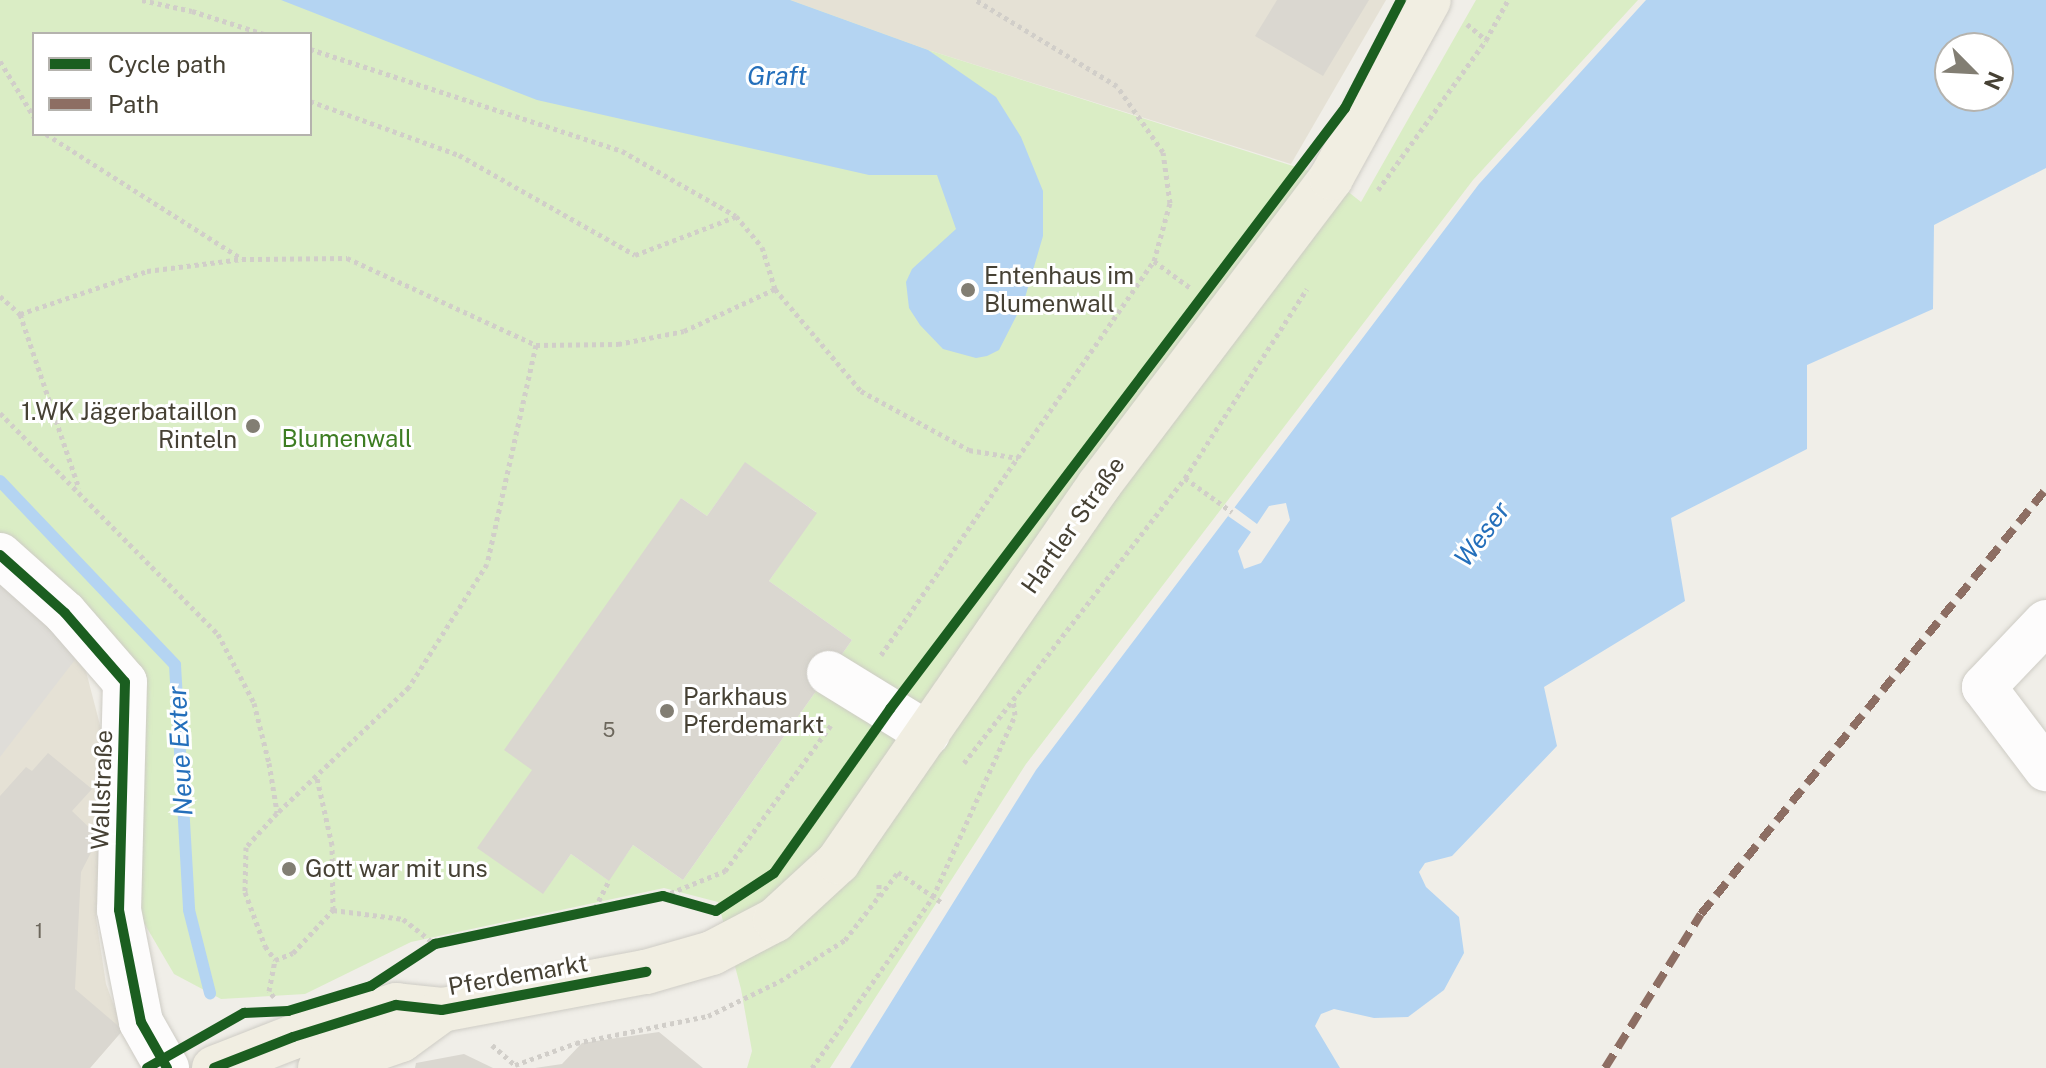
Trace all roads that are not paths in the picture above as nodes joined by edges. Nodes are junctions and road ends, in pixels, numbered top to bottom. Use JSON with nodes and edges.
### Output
{"nodes":[{"id":1,"x":1429,"y":0,"type":"edge"},
{"id":2,"x":0,"y":555,"type":"edge"},
{"id":3,"x":2046,"y":622,"type":"edge"},
{"id":4,"x":843,"y":680,"type":"road end"},
{"id":5,"x":928,"y":734,"type":"junction"},
{"id":6,"x":2046,"y":769,"type":"edge"},
{"id":7,"x":646,"y":972,"type":"joint"},
{"id":8,"x":442,"y":1010,"type":"junction"},
{"id":9,"x":167,"y":1068,"type":"edge"},
{"id":10,"x":214,"y":1068,"type":"edge"},
{"id":11,"x":320,"y":1068,"type":"edge"}],
"edges":[{"from":1,"to":5,"type":"main road","name":"Hartler Straße"},
{"from":2,"to":9,"type":"street","name":"Wallstraße"},
{"from":3,"to":6,"type":"street"},
{"from":4,"to":5,"type":"street"},
{"from":5,"to":7,"type":"main road","name":"Hartler Straße"},
{"from":7,"to":8,"type":"main road","name":"Pferdemarkt"},
{"from":8,"to":10,"type":"main road","name":"Pferdemarkt"},
{"from":8,"to":11,"type":"main road","name":"Pferdemarkt"}]}
